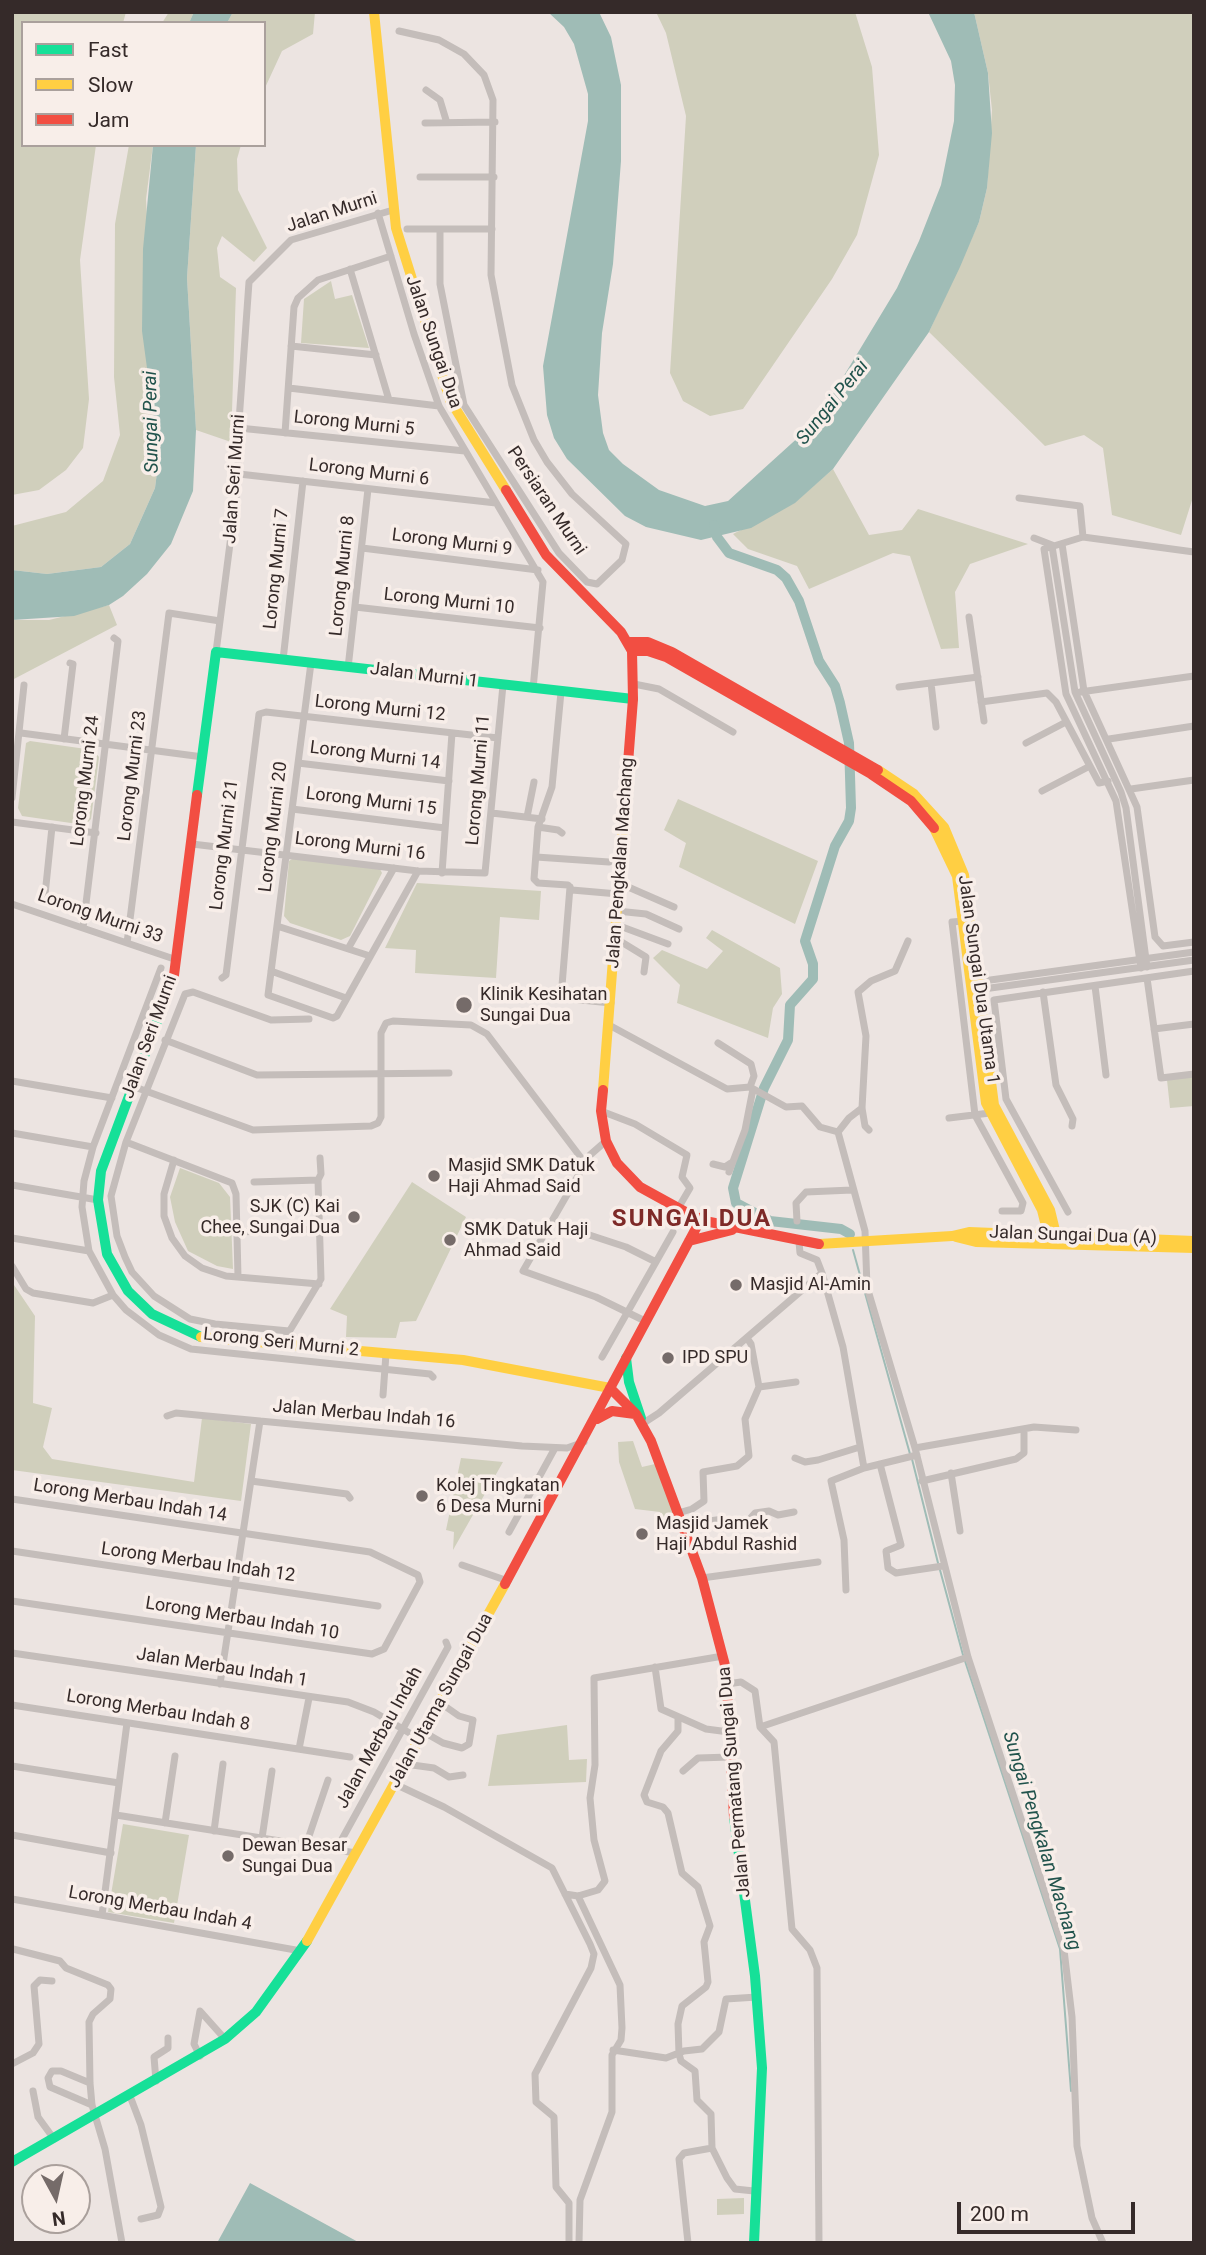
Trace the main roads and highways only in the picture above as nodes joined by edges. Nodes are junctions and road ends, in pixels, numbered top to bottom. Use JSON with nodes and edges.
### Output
{"nodes":[{"id":1,"x":374,"y":12,"type":"edge"},
{"id":2,"x":621,"y":632,"type":"junction"},
{"id":3,"x":648,"y":646,"type":"junction"},
{"id":4,"x":631,"y":651,"type":"junction"},
{"id":5,"x":216,"y":652,"type":"joint"},
{"id":6,"x":633,"y":699,"type":"junction"},
{"id":7,"x":873,"y":771,"type":"junction"},
{"id":8,"x":976,"y":986,"type":"junction"},
{"id":9,"x":678,"y":1207,"type":"junction"},
{"id":10,"x":1046,"y":1210,"type":"junction"},
{"id":11,"x":705,"y":1219,"type":"junction"},
{"id":12,"x":737,"y":1229,"type":"junction"},
{"id":13,"x":1030,"y":1233,"type":"junction"},
{"id":14,"x":952,"y":1236,"type":"junction"},
{"id":15,"x":1084,"y":1236,"type":"junction"},
{"id":16,"x":1054,"y":1238,"type":"junction"},
{"id":17,"x":689,"y":1241,"type":"junction"},
{"id":18,"x":1194,"y":1241,"type":"edge"},
{"id":19,"x":1194,"y":1248,"type":"edge"},
{"id":20,"x":626,"y":1357,"type":"junction"},
{"id":21,"x":610,"y":1388,"type":"junction"},
{"id":22,"x":636,"y":1414,"type":"junction"},
{"id":23,"x":596,"y":1420,"type":"junction"},
{"id":24,"x":642,"y":1423,"type":"junction"},
{"id":25,"x":12,"y":2162,"type":"edge"},
{"id":26,"x":754,"y":2243,"type":"edge"}],
"edges":[{"from":1,"to":2,"type":"main road","name":"Jalan Sungai Dua"},
{"from":2,"to":3,"type":"main road"},
{"from":2,"to":4,"type":"main road","name":"Jalan Sungai Dua"},
{"from":3,"to":4,"type":"main road"},
{"from":3,"to":4,"type":"main road","name":"Jalan Sungai Dua Utama 1"},
{"from":3,"to":7,"type":"main road","name":"Jalan Sungai Dua Utama 1"},
{"from":4,"to":6,"type":"main road"},
{"from":5,"to":6,"type":"main road","name":"Jalan Murni 1"},
{"from":5,"to":21,"type":"main road","name":"Jalan Seri Murni"},
{"from":6,"to":9,"type":"main road","name":"Jalan Pengkalan Machang"},
{"from":7,"to":8,"type":"main road","name":"Jalan Sungai Dua Utama 1"},
{"from":7,"to":8,"type":"main road","name":"Jalan Sungai Dua Utama 1"},
{"from":8,"to":10,"type":"main road","name":"Jalan Sungai Dua Utama 1"},
{"from":8,"to":10,"type":"main road","name":"Jalan Sungai Dua Utama 1"},
{"from":9,"to":11,"type":"main road","name":"Jalan Pengkalan Machang"},
{"from":9,"to":17,"type":"main road"},
{"from":10,"to":13,"type":"main road"},
{"from":10,"to":15,"type":"main road"},
{"from":10,"to":16,"type":"main road","name":"Jalan Sungai Dua Utama 1"},
{"from":11,"to":12,"type":"main road","name":"Jalan Sungai Dua (A)"},
{"from":11,"to":17,"type":"main road","name":"Jalan Utama Sungai Dua"},
{"from":12,"to":14,"type":"main road","name":"Jalan Sungai Dua (A)"},
{"from":12,"to":17,"type":"main road"},
{"from":13,"to":14,"type":"main road","name":"Jalan Sungai Dua (A)"},
{"from":13,"to":16,"type":"main road","name":"Jalan Sungai Dua (A)"},
{"from":14,"to":16,"type":"main road","name":"Jalan Sungai Dua (A)"},
{"from":15,"to":16,"type":"main road","name":"Jalan Sungai Dua (A)"},
{"from":15,"to":18,"type":"main road","name":"Jalan Sungai Dua (A)"},
{"from":16,"to":19,"type":"main road","name":"Jalan Sungai Dua (A)"},
{"from":17,"to":20,"type":"main road","name":"Jalan Utama Sungai Dua"},
{"from":20,"to":21,"type":"main road","name":"Jalan Utama Sungai Dua"},
{"from":20,"to":24,"type":"main road"},
{"from":21,"to":22,"type":"main road","name":"Jalan Permatang Sungai Dua"},
{"from":21,"to":23,"type":"main road","name":"Jalan Utama Sungai Dua"},
{"from":22,"to":23,"type":"main road"},
{"from":22,"to":24,"type":"main road","name":"Jalan Permatang Sungai Dua"},
{"from":23,"to":25,"type":"main road","name":"Jalan Utama Sungai Dua"},
{"from":24,"to":26,"type":"main road","name":"Jalan Permatang Sungai Dua"}]}
